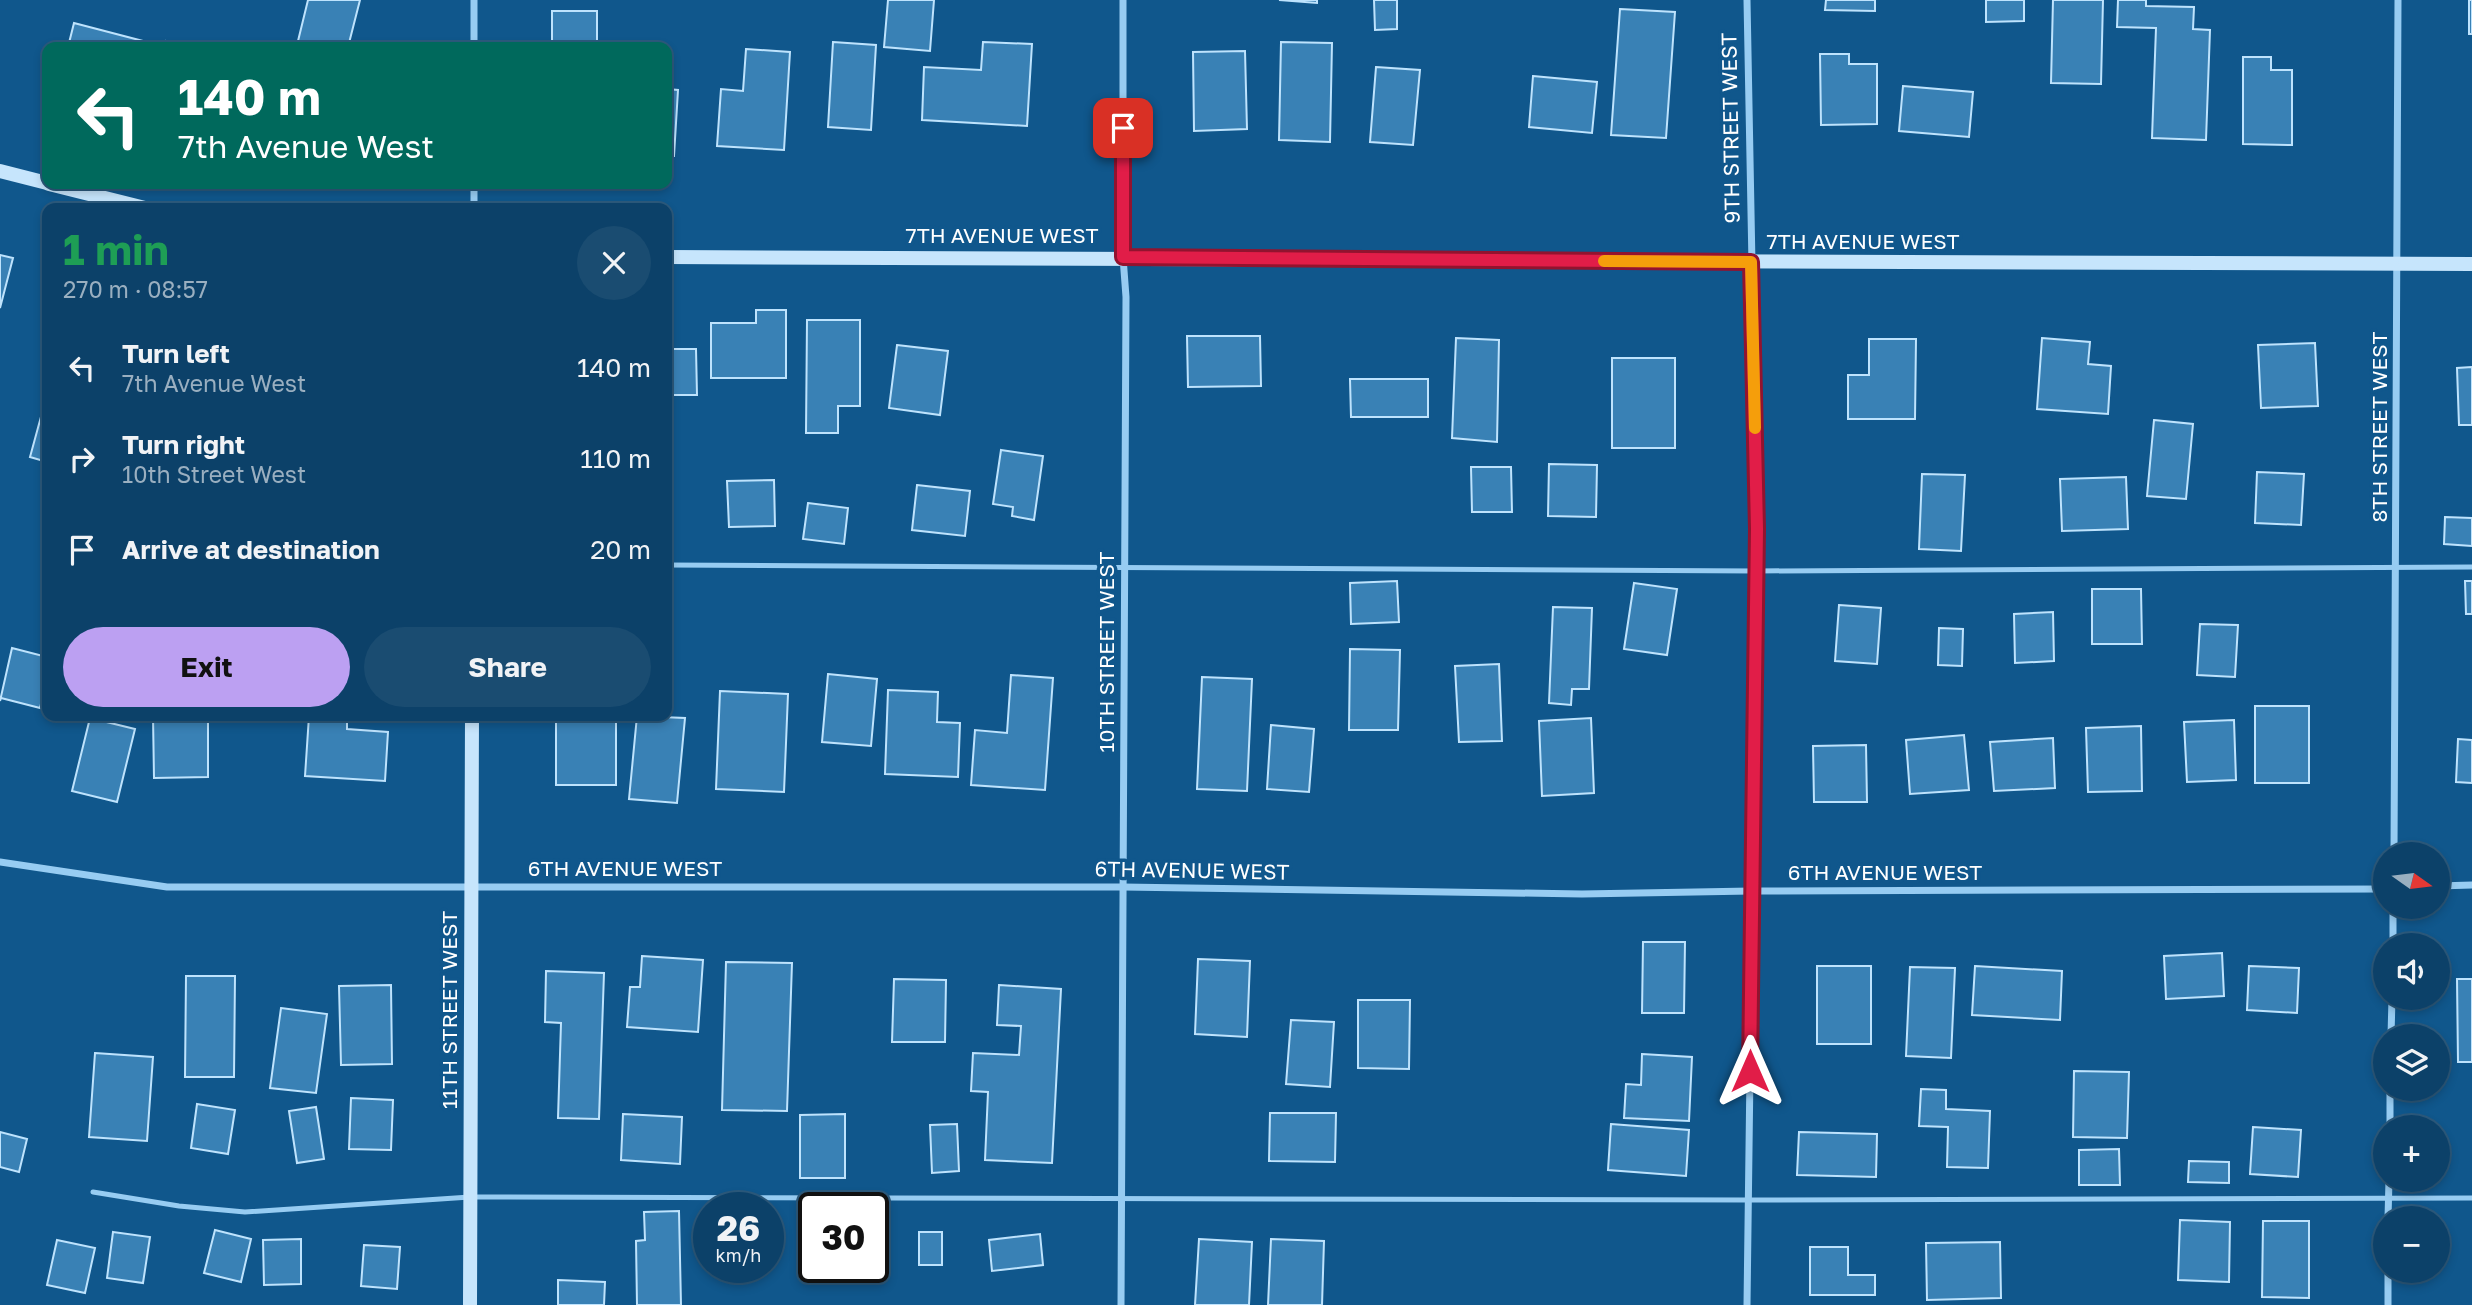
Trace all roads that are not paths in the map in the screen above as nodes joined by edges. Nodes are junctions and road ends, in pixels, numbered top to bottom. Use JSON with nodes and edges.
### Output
{"nodes":[{"id":1,"x":474,"y":0,"type":"edge"},
{"id":2,"x":1123,"y":0,"type":"edge"},
{"id":3,"x":1746,"y":0,"type":"edge"},
{"id":4,"x":2398,"y":0,"type":"edge"},
{"id":5,"x":474,"y":42,"type":"edge"},
{"id":6,"x":0,"y":171,"type":"edge"},
{"id":7,"x":42,"y":182,"type":"edge"},
{"id":8,"x":68,"y":189,"type":"edge"},
{"id":9,"x":125,"y":203,"type":"edge"},
{"id":10,"x":672,"y":257,"type":"edge"},
{"id":11,"x":1123,"y":257,"type":"junction"},
{"id":12,"x":1751,"y":262,"type":"junction"},
{"id":13,"x":2398,"y":264,"type":"junction"},
{"id":14,"x":2472,"y":264,"type":"edge"},
{"id":15,"x":672,"y":565,"type":"edge"},
{"id":16,"x":1124,"y":567,"type":"junction"},
{"id":17,"x":2396,"y":567,"type":"junction"},
{"id":18,"x":2472,"y":567,"type":"edge"},
{"id":19,"x":1756,"y":571,"type":"junction"},
{"id":20,"x":472,"y":721,"type":"edge"},
{"id":21,"x":2394,"y":842,"type":"edge"},
{"id":22,"x":0,"y":862,"type":"edge"},
{"id":23,"x":2472,"y":885,"type":"edge"},
{"id":24,"x":2450,"y":886,"type":"edge"},
{"id":25,"x":471,"y":887,"type":"junction"},
{"id":26,"x":1123,"y":887,"type":"junction"},
{"id":27,"x":2373,"y":889,"type":"edge"},
{"id":28,"x":1751,"y":891,"type":"junction"},
{"id":29,"x":93,"y":1192,"type":"dead end"},
{"id":30,"x":2388,"y":1192,"type":"edge"},
{"id":31,"x":470,"y":1197,"type":"junction"},
{"id":32,"x":2388,"y":1198,"type":"junction"},
{"id":33,"x":2472,"y":1198,"type":"edge"},
{"id":34,"x":1123,"y":1199,"type":"junction"},
{"id":35,"x":1749,"y":1200,"type":"junction"},
{"id":36,"x":2388,"y":1206,"type":"edge"},
{"id":37,"x":2388,"y":1283,"type":"edge"},
{"id":38,"x":470,"y":1305,"type":"edge"},
{"id":39,"x":1121,"y":1305,"type":"edge"},
{"id":40,"x":1747,"y":1305,"type":"edge"},
{"id":41,"x":2388,"y":1305,"type":"edge"}],
"edges":[{"from":1,"to":5,"type":"street"},
{"from":2,"to":11,"type":"street","name":"10TH STREET WEST"},
{"from":3,"to":12,"type":"street","name":"9TH STREET WEST"},
{"from":4,"to":13,"type":"street","name":"8TH STREET WEST"},
{"from":6,"to":7,"type":"street"},
{"from":8,"to":9,"type":"street"},
{"from":10,"to":11,"type":"street","name":"7TH AVENUE WEST"},
{"from":11,"to":12,"type":"street","name":"7TH AVENUE WEST"},
{"from":11,"to":16,"type":"street","name":"10TH STREET WEST"},
{"from":12,"to":13,"type":"street","name":"7TH AVENUE WEST"},
{"from":12,"to":19,"type":"street","name":"9TH STREET WEST"},
{"from":13,"to":14,"type":"street","name":"7TH AVENUE WEST"},
{"from":13,"to":17,"type":"street","name":"8TH STREET WEST"},
{"from":15,"to":16,"type":"lane"},
{"from":16,"to":19,"type":"lane"},
{"from":16,"to":26,"type":"street","name":"10TH STREET WEST"},
{"from":17,"to":18,"type":"lane"},
{"from":17,"to":19,"type":"lane"},
{"from":17,"to":21,"type":"street","name":"8TH STREET WEST"},
{"from":19,"to":28,"type":"street","name":"9TH STREET WEST"},
{"from":20,"to":25,"type":"street","name":"11TH STREET WEST"},
{"from":22,"to":25,"type":"street","name":"6TH AVENUE WEST"},
{"from":23,"to":24,"type":"street"},
{"from":25,"to":26,"type":"street","name":"6TH AVENUE WEST"},
{"from":25,"to":31,"type":"street","name":"11TH STREET WEST"},
{"from":26,"to":28,"type":"street","name":"6TH AVENUE WEST"},
{"from":26,"to":34,"type":"street","name":"10TH STREET WEST"},
{"from":27,"to":28,"type":"street","name":"6TH AVENUE WEST"},
{"from":28,"to":35,"type":"street","name":"9TH STREET WEST"},
{"from":29,"to":31,"type":"lane"},
{"from":30,"to":32,"type":"street"},
{"from":31,"to":34,"type":"lane"},
{"from":31,"to":38,"type":"street","name":"11TH STREET WEST"},
{"from":32,"to":33,"type":"lane"},
{"from":32,"to":35,"type":"lane"},
{"from":32,"to":36,"type":"street"},
{"from":34,"to":35,"type":"lane"},
{"from":34,"to":39,"type":"street","name":"10TH STREET WEST"},
{"from":35,"to":40,"type":"street","name":"9TH STREET WEST"},
{"from":37,"to":41,"type":"street"}]}
